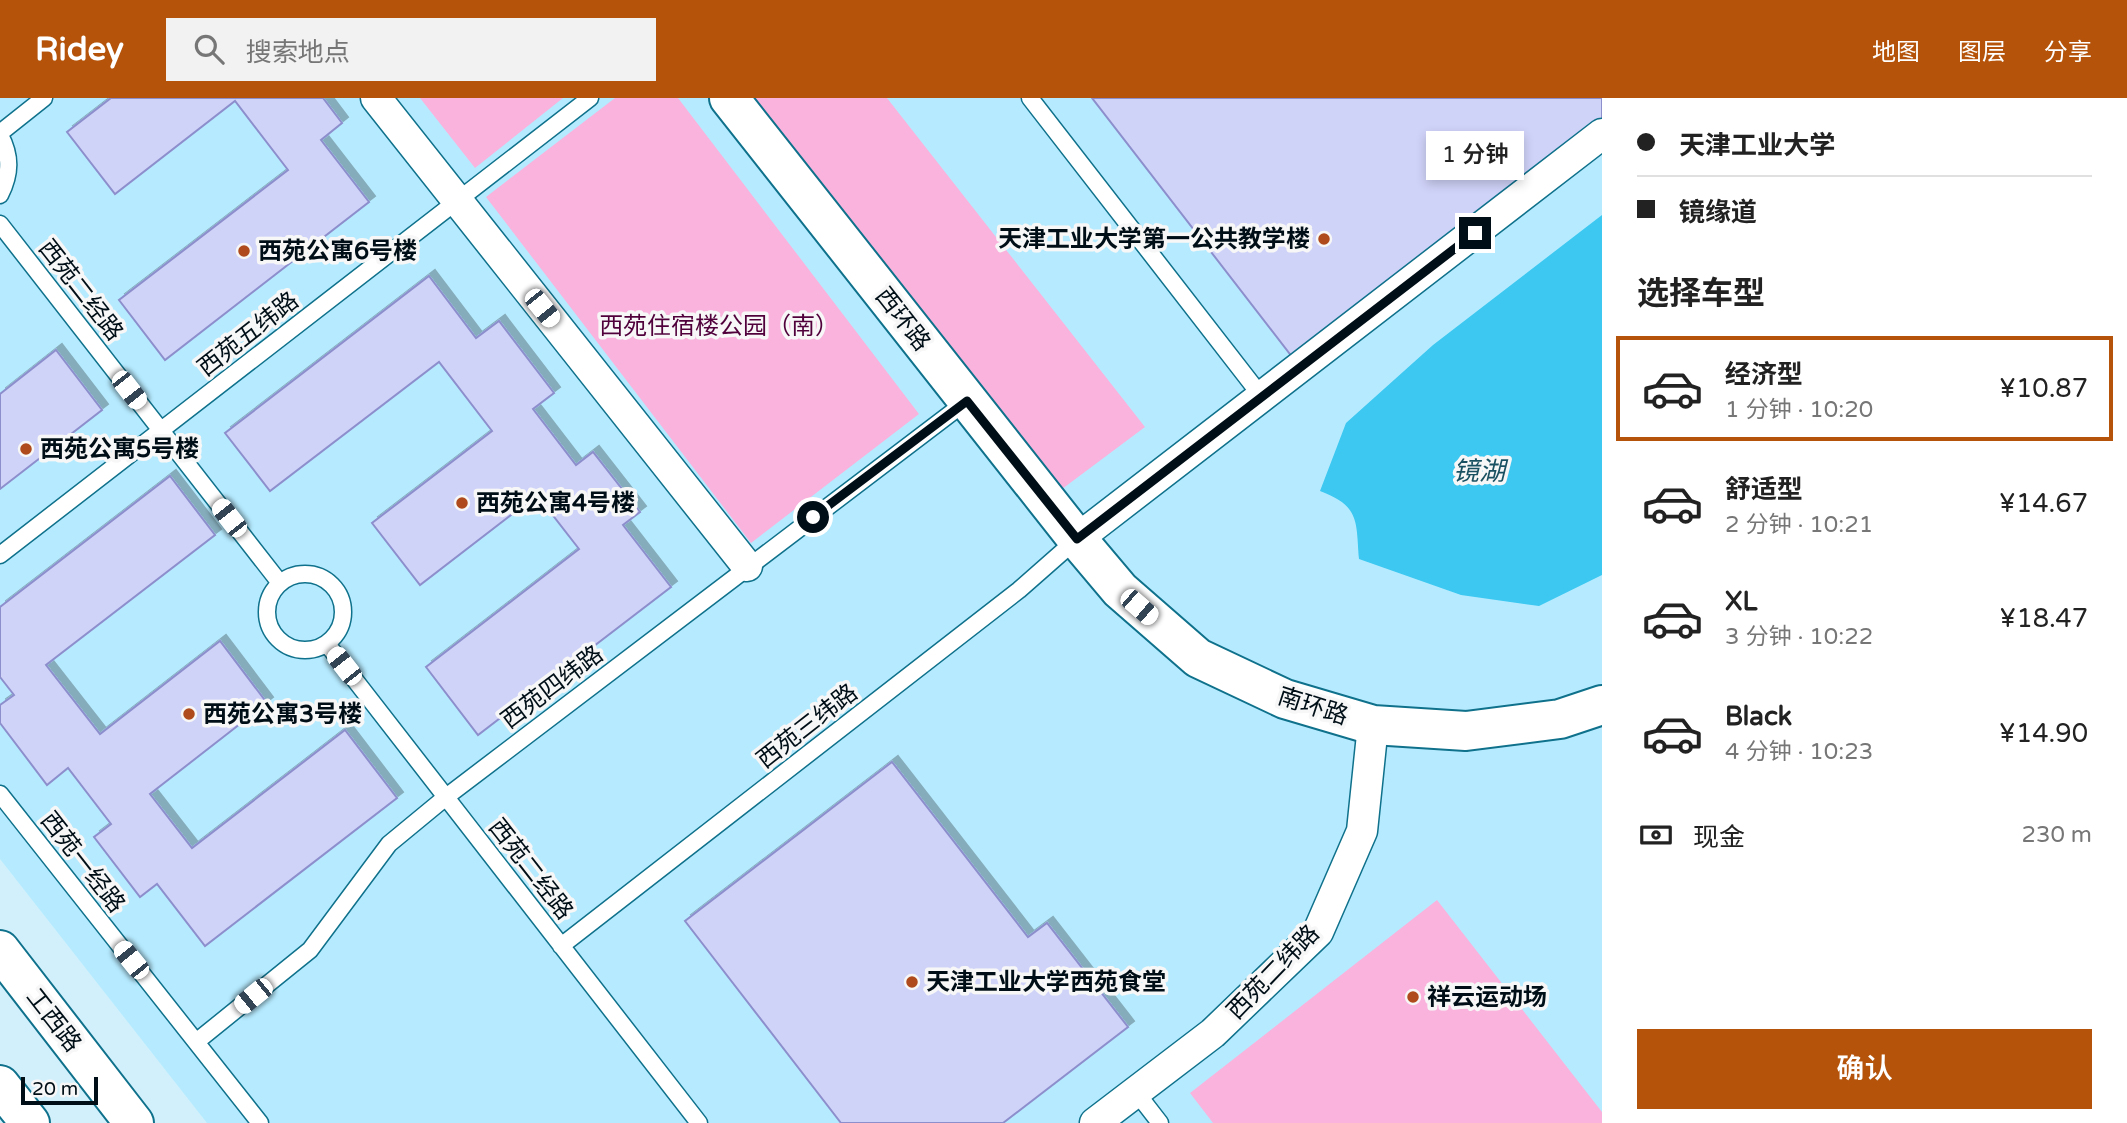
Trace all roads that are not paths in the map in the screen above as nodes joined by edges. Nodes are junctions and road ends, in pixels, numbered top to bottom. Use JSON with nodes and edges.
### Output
{"nodes":[{"id":1,"x":44,"y":98,"type":"edge"},
{"id":2,"x":376,"y":98,"type":"edge"},
{"id":3,"x":590,"y":98,"type":"edge"},
{"id":4,"x":729,"y":98,"type":"edge"},
{"id":5,"x":1030,"y":98,"type":"edge"},
{"id":6,"x":0,"y":134,"type":"edge"},
{"id":7,"x":1602,"y":134,"type":"edge"},
{"id":8,"x":0,"y":195,"type":"edge"},
{"id":9,"x":457,"y":200,"type":"junction"},
{"id":10,"x":0,"y":224,"type":"edge"},
{"id":11,"x":1262,"y":397,"type":"junction"},
{"id":12,"x":967,"y":401,"type":"junction"},
{"id":13,"x":162,"y":431,"type":"junction"},
{"id":14,"x":1077,"y":539,"type":"junction"},
{"id":15,"x":0,"y":555,"type":"edge"},
{"id":16,"x":747,"y":566,"type":"junction"},
{"id":17,"x":280,"y":583,"type":"junction"},
{"id":18,"x":327,"y":644,"type":"junction"},
{"id":19,"x":1602,"y":705,"type":"edge"},
{"id":20,"x":1373,"y":725,"type":"junction"},
{"id":21,"x":0,"y":794,"type":"edge"},
{"id":22,"x":446,"y":797,"type":"junction"},
{"id":23,"x":561,"y":946,"type":"junction"},
{"id":24,"x":0,"y":950,"type":"edge"},
{"id":25,"x":196,"y":1042,"type":"junction"},
{"id":26,"x":0,"y":1085,"type":"edge"},
{"id":27,"x":1136,"y":1092,"type":"junction"},
{"id":28,"x":30,"y":1123,"type":"edge"},
{"id":29,"x":134,"y":1123,"type":"edge"},
{"id":30,"x":260,"y":1123,"type":"edge"},
{"id":31,"x":699,"y":1123,"type":"edge"},
{"id":32,"x":1095,"y":1123,"type":"edge"},
{"id":33,"x":1160,"y":1123,"type":"edge"}],
"edges":[{"from":1,"to":6,"type":"lane"},
{"from":2,"to":9,"type":"street"},
{"from":3,"to":9,"type":"lane","name":"西苑五纬路"},
{"from":4,"to":12,"type":"street","name":"西环路"},
{"from":5,"to":11,"type":"lane"},
{"from":6,"to":8,"type":"lane"},
{"from":7,"to":11,"type":"street"},
{"from":9,"to":13,"type":"lane","name":"西苑五纬路"},
{"from":9,"to":16,"type":"street"},
{"from":10,"to":13,"type":"lane","name":"西苑二经路"},
{"from":11,"to":14,"type":"street"},
{"from":12,"to":14,"type":"street","name":"西环路"},
{"from":12,"to":16,"type":"lane","name":"西苑四纬路"},
{"from":13,"to":15,"type":"lane","name":"西苑五纬路"},
{"from":13,"to":17,"type":"lane","name":"西苑二经路"},
{"from":14,"to":20,"type":"street","name":"南环路"},
{"from":14,"to":23,"type":"lane","name":"西苑三纬路"},
{"from":16,"to":22,"type":"lane","name":"西苑四纬路"},
{"from":17,"to":18,"type":"lane"},
{"from":17,"to":18,"type":"lane"},
{"from":18,"to":22,"type":"lane","name":"西苑二经路"},
{"from":19,"to":20,"type":"street","name":"南环路"},
{"from":20,"to":27,"type":"street","name":"西苑二纬路"},
{"from":21,"to":25,"type":"lane","name":"西苑一经路"},
{"from":22,"to":23,"type":"lane","name":"西苑二经路"},
{"from":22,"to":25,"type":"lane","name":"西苑四纬路"},
{"from":23,"to":31,"type":"lane","name":"西苑二经路"},
{"from":24,"to":29,"type":"street","name":"工西路"},
{"from":25,"to":30,"type":"lane","name":"西苑一经路"},
{"from":26,"to":28,"type":"street"},
{"from":27,"to":32,"type":"street","name":"西苑二纬路"},
{"from":27,"to":33,"type":"lane"}]}
